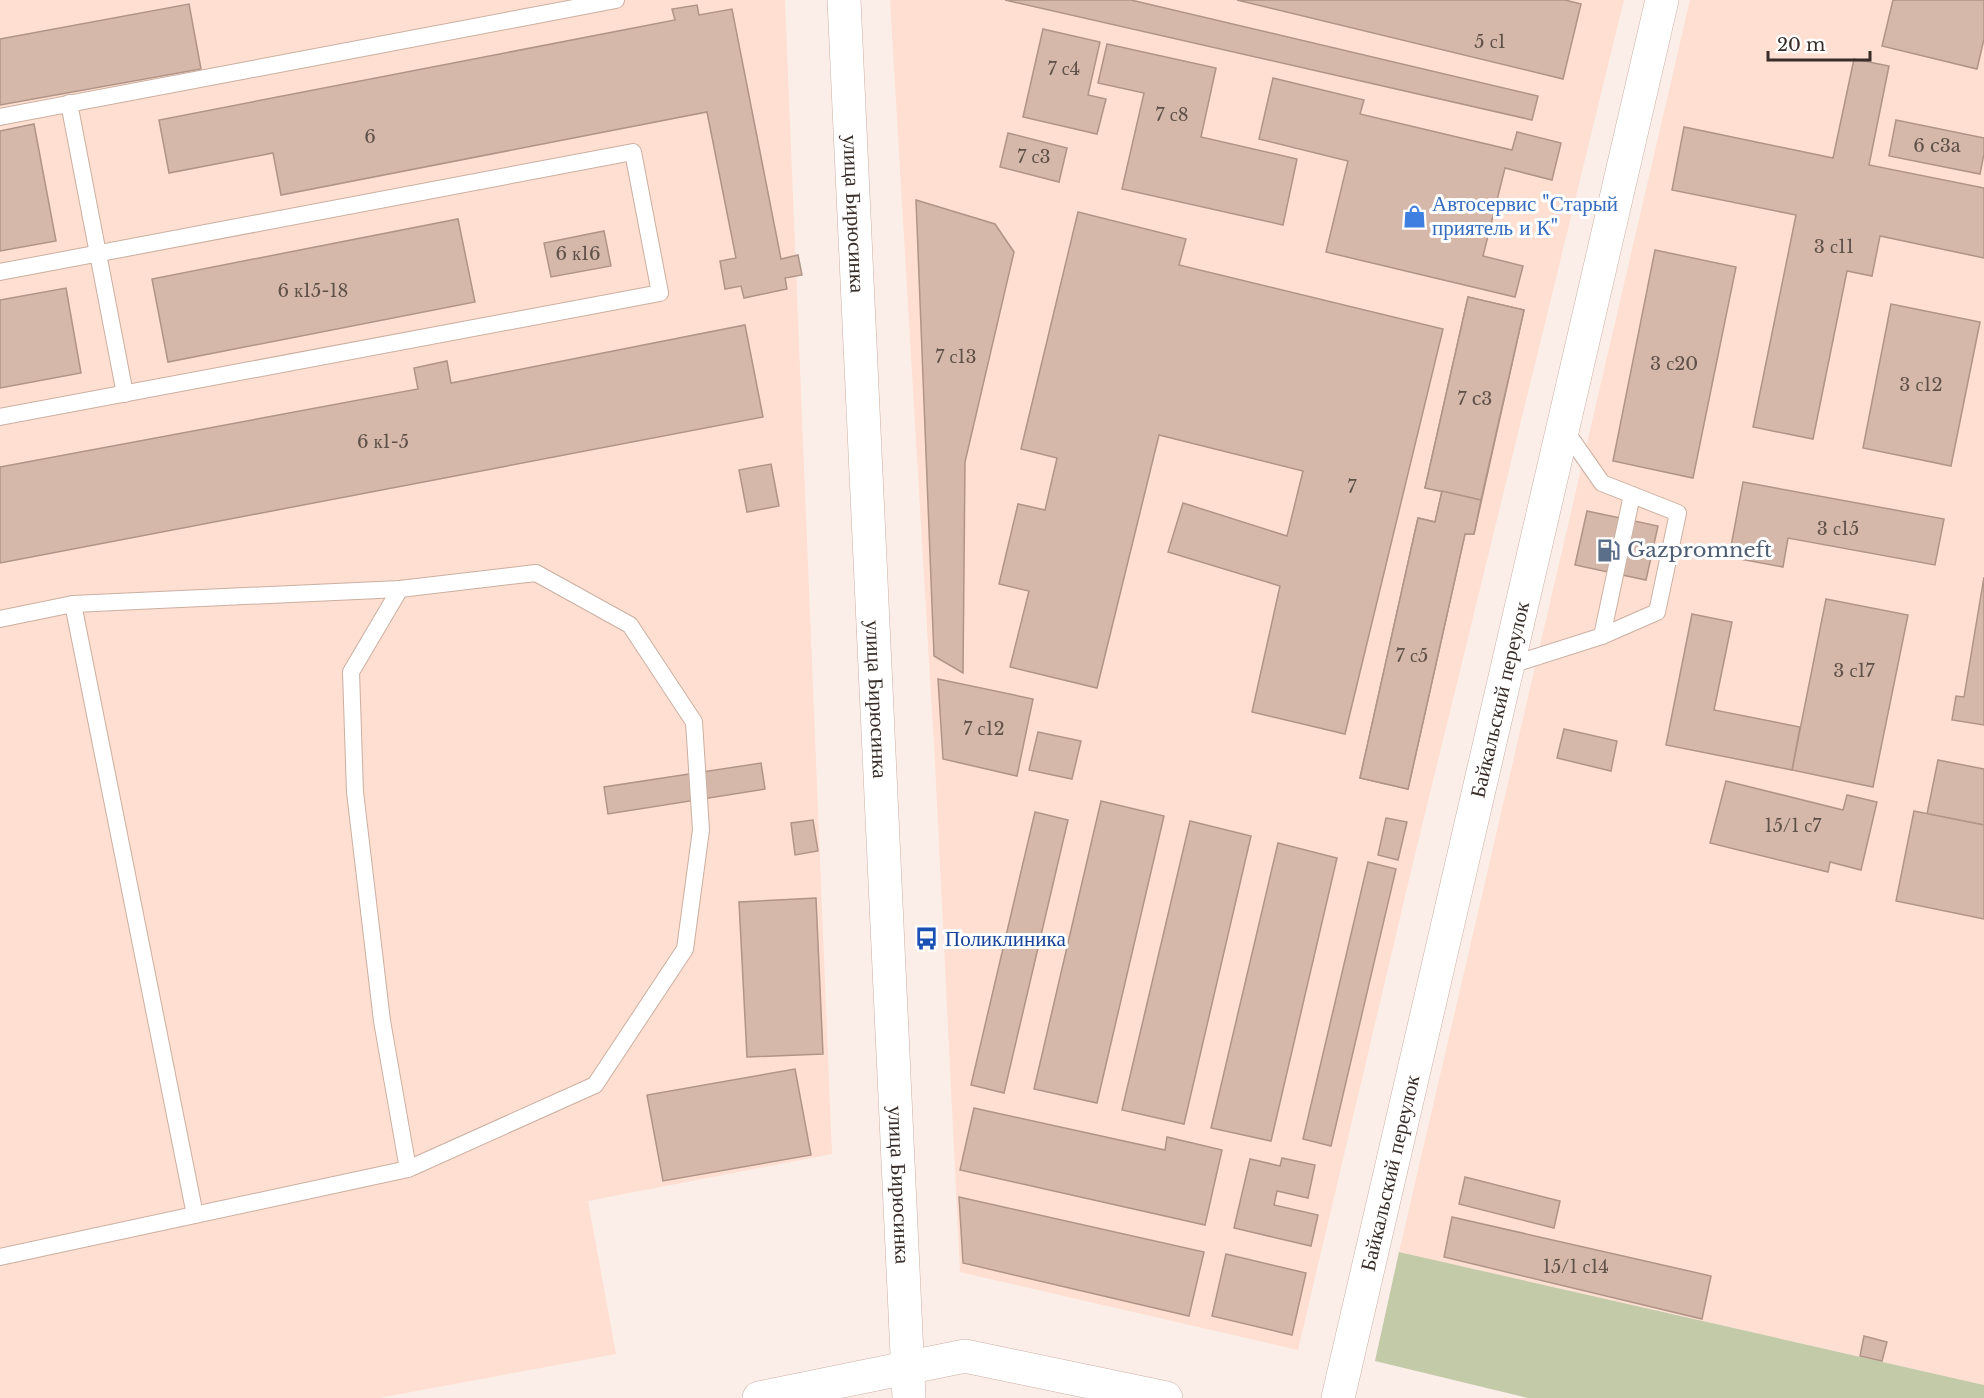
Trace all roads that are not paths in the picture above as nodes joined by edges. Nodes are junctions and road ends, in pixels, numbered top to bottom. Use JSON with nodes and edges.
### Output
{"nodes":[{"id":1,"x":616,"y":0,"type":"edge"},
{"id":2,"x":844,"y":0,"type":"edge"},
{"id":3,"x":1662,"y":0,"type":"edge"},
{"id":4,"x":69,"y":103,"type":"junction"},
{"id":5,"x":0,"y":117,"type":"edge"},
{"id":6,"x":98,"y":253,"type":"junction"},
{"id":7,"x":0,"y":272,"type":"edge"},
{"id":8,"x":125,"y":394,"type":"junction"},
{"id":9,"x":0,"y":417,"type":"edge"},
{"id":10,"x":1563,"y":427,"type":"junction"},
{"id":11,"x":1632,"y":495,"type":"junction"},
{"id":12,"x":400,"y":589,"type":"junction"},
{"id":13,"x":73,"y":604,"type":"junction"},
{"id":14,"x":0,"y":619,"type":"edge"},
{"id":15,"x":1602,"y":636,"type":"junction"},
{"id":16,"x":1508,"y":666,"type":"junction"},
{"id":17,"x":408,"y":1169,"type":"junction"},
{"id":18,"x":195,"y":1215,"type":"junction"},
{"id":19,"x":0,"y":1257,"type":"edge"},
{"id":20,"x":909,"y":1382,"type":"edge"},
{"id":21,"x":759,"y":1398,"type":"edge"},
{"id":22,"x":1166,"y":1398,"type":"edge"},
{"id":23,"x":1338,"y":1398,"type":"edge"}],
"edges":[{"from":1,"to":4,"type":"lane"},
{"from":2,"to":20,"type":"street","name":"улица Бирюсинка"},
{"from":3,"to":10,"type":"street","name":"Байкальский переулок"},
{"from":4,"to":5,"type":"lane"},
{"from":4,"to":6,"type":"lane"},
{"from":6,"to":7,"type":"lane"},
{"from":6,"to":8,"type":"lane"},
{"from":6,"to":8,"type":"lane"},
{"from":8,"to":9,"type":"lane"},
{"from":10,"to":11,"type":"lane"},
{"from":10,"to":16,"type":"street","name":"Байкальский переулок"},
{"from":11,"to":15,"type":"lane"},
{"from":11,"to":15,"type":"lane"},
{"from":12,"to":13,"type":"lane"},
{"from":12,"to":17,"type":"lane"},
{"from":12,"to":17,"type":"lane"},
{"from":13,"to":14,"type":"lane"},
{"from":13,"to":18,"type":"lane"},
{"from":15,"to":16,"type":"lane"},
{"from":16,"to":23,"type":"street","name":"Байкальский переулок"},
{"from":17,"to":18,"type":"lane"},
{"from":18,"to":19,"type":"lane"},
{"from":20,"to":21,"type":"street"},
{"from":20,"to":22,"type":"street"}]}
